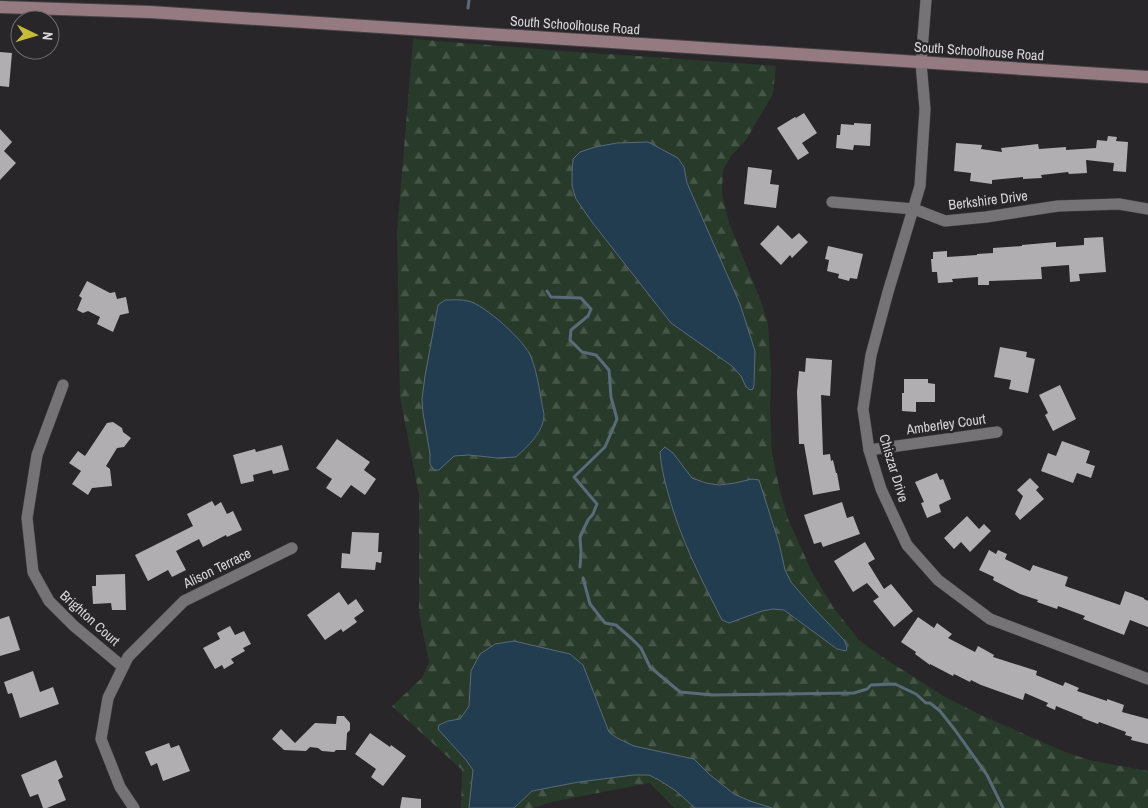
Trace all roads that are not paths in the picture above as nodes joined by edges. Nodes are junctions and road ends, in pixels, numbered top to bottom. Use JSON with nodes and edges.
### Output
{"nodes":[{"id":1,"x":926,"y":0,"type":"edge"},
{"id":2,"x":0,"y":7,"type":"edge"},
{"id":3,"x":921,"y":63,"type":"junction"},
{"id":4,"x":1148,"y":77,"type":"edge"},
{"id":5,"x":832,"y":202,"type":"dead end"},
{"id":6,"x":914,"y":209,"type":"junction"},
{"id":7,"x":1148,"y":209,"type":"edge"},
{"id":8,"x":63,"y":385,"type":"dead end"},
{"id":9,"x":997,"y":432,"type":"dead end"},
{"id":10,"x":869,"y":450,"type":"junction"},
{"id":11,"x":292,"y":548,"type":"dead end"},
{"id":12,"x":123,"y":667,"type":"junction"},
{"id":13,"x":1148,"y":679,"type":"edge"},
{"id":14,"x":134,"y":808,"type":"edge"}],
"edges":[{"from":1,"to":3,"type":"street","name":"Chiszar Drive"},
{"from":2,"to":3,"type":"street","name":"South Schoolhouse Road"},
{"from":3,"to":4,"type":"street","name":"South Schoolhouse Road"},
{"from":3,"to":6,"type":"street","name":"Chiszar Drive"},
{"from":5,"to":6,"type":"street","name":"Berkshire Drive"},
{"from":6,"to":7,"type":"street","name":"Berkshire Drive"},
{"from":6,"to":10,"type":"street","name":"Chiszar Drive"},
{"from":8,"to":12,"type":"street","name":"Brighton Court"},
{"from":9,"to":10,"type":"street","name":"Amberley Court"},
{"from":10,"to":13,"type":"street","name":"Chiszar Drive"},
{"from":11,"to":12,"type":"street","name":"Alison Terrace"},
{"from":12,"to":14,"type":"street","name":"Alison Terrace"}]}
